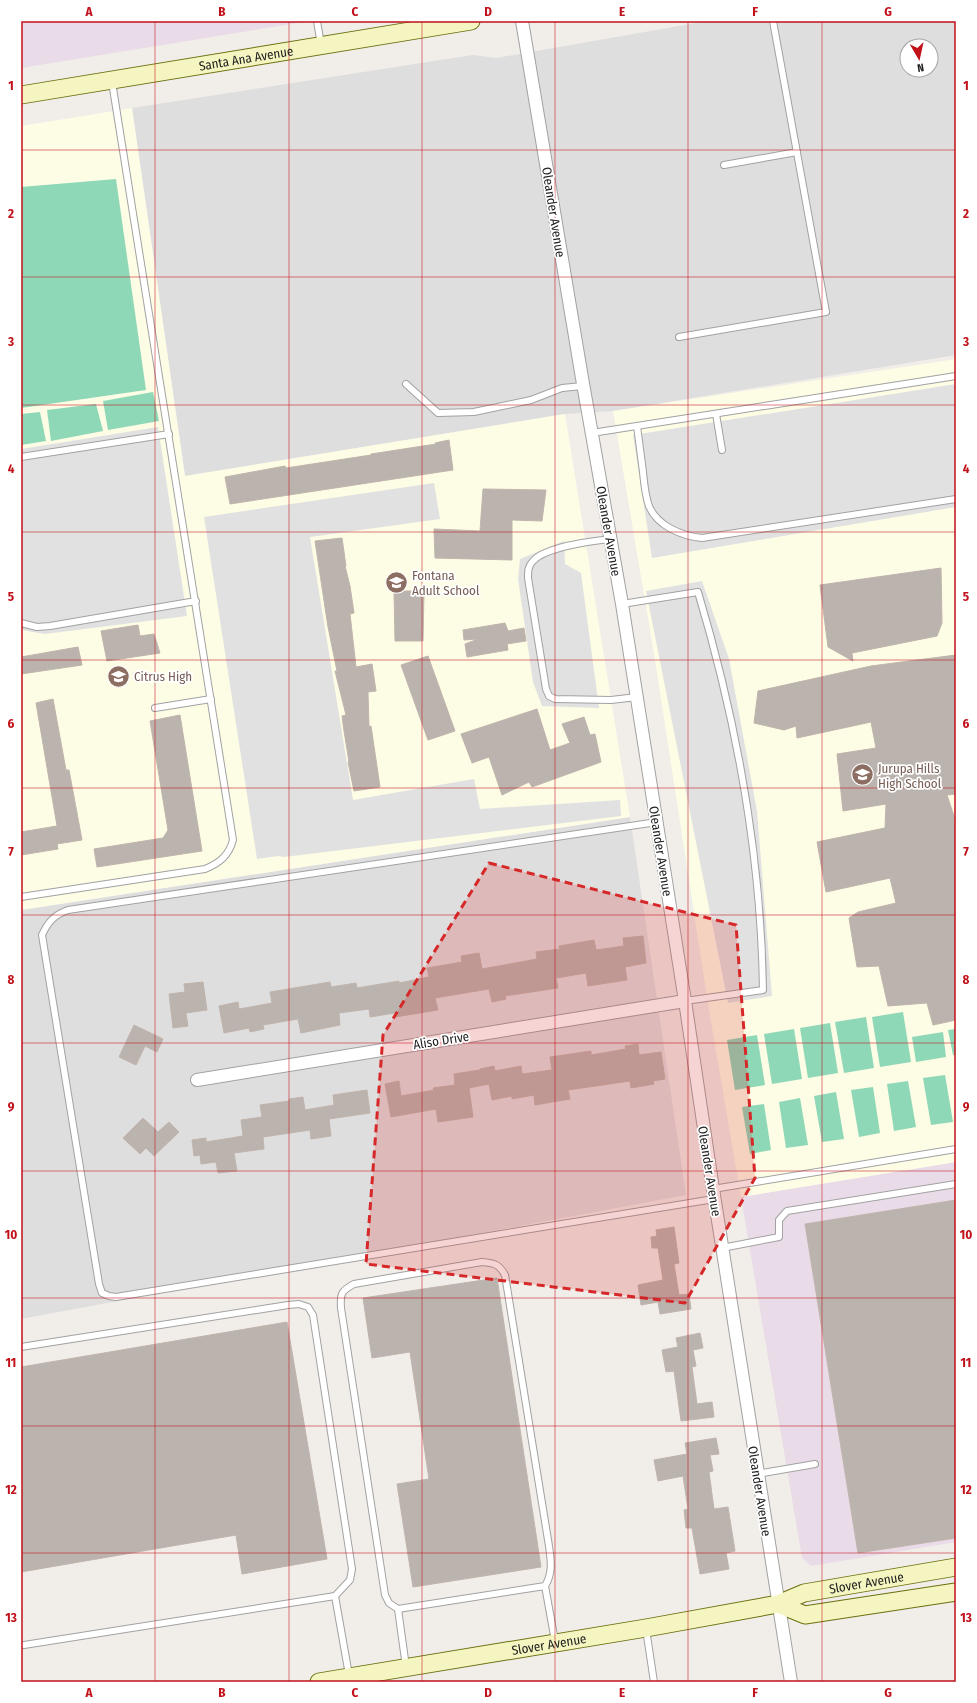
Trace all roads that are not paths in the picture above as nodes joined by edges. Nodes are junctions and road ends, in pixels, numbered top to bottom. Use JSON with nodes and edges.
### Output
{"nodes":[{"id":1,"x":317,"y":21,"type":"edge"},
{"id":2,"x":471,"y":21,"type":"edge"},
{"id":3,"x":522,"y":21,"type":"edge"},
{"id":4,"x":773,"y":21,"type":"edge"},
{"id":5,"x":321,"y":46,"type":"junction"},
{"id":6,"x":112,"y":80,"type":"junction"},
{"id":7,"x":21,"y":96,"type":"edge"},
{"id":8,"x":797,"y":152,"type":"junction"},
{"id":9,"x":724,"y":165,"type":"dead end"},
{"id":10,"x":679,"y":337,"type":"dead end"},
{"id":11,"x":956,"y":377,"type":"edge"},
{"id":12,"x":406,"y":384,"type":"dead end"},
{"id":13,"x":583,"y":386,"type":"junction"},
{"id":14,"x":716,"y":414,"type":"junction"},
{"id":15,"x":637,"y":426,"type":"junction"},
{"id":16,"x":592,"y":433,"type":"junction"},
{"id":17,"x":169,"y":434,"type":"junction"},
{"id":18,"x":722,"y":450,"type":"dead end"},
{"id":19,"x":21,"y":457,"type":"edge"},
{"id":20,"x":956,"y":499,"type":"edge"},
{"id":21,"x":611,"y":539,"type":"junction"},
{"id":22,"x":196,"y":601,"type":"junction"},
{"id":23,"x":622,"y":604,"type":"junction"},
{"id":24,"x":21,"y":623,"type":"edge"},
{"id":25,"x":637,"y":697,"type":"junction"},
{"id":26,"x":211,"y":699,"type":"junction"},
{"id":27,"x":155,"y":708,"type":"dead end"},
{"id":28,"x":657,"y":822,"type":"junction"},
{"id":29,"x":21,"y":897,"type":"edge"},
{"id":30,"x":685,"y":1001,"type":"junction"},
{"id":31,"x":197,"y":1080,"type":"dead end"},
{"id":32,"x":956,"y":1149,"type":"edge"},
{"id":33,"x":956,"y":1184,"type":"edge"},
{"id":34,"x":714,"y":1194,"type":"junction"},
{"id":35,"x":722,"y":1248,"type":"junction"},
{"id":36,"x":21,"y":1347,"type":"edge"},
{"id":37,"x":815,"y":1464,"type":"dead end"},
{"id":38,"x":757,"y":1474,"type":"junction"},
{"id":39,"x":956,"y":1567,"type":"edge"},
{"id":40,"x":545,"y":1586,"type":"junction"},
{"id":41,"x":956,"y":1592,"type":"edge"},
{"id":42,"x":335,"y":1596,"type":"junction"},
{"id":43,"x":778,"y":1604,"type":"junction"},
{"id":44,"x":398,"y":1609,"type":"junction"},
{"id":45,"x":646,"y":1628,"type":"junction"},
{"id":46,"x":555,"y":1643,"type":"junction"},
{"id":47,"x":24,"y":1645,"type":"dead end"},
{"id":48,"x":406,"y":1668,"type":"junction"},
{"id":49,"x":349,"y":1677,"type":"junction"},
{"id":50,"x":319,"y":1682,"type":"edge"},
{"id":51,"x":654,"y":1682,"type":"edge"},
{"id":52,"x":791,"y":1682,"type":"edge"}],
"edges":[{"from":1,"to":5,"type":"lane"},
{"from":2,"to":5,"type":"main road","name":"Santa Ana Avenue"},
{"from":3,"to":13,"type":"street","name":"Oleander Avenue"},
{"from":4,"to":8,"type":"lane"},
{"from":5,"to":6,"type":"main road","name":"Santa Ana Avenue"},
{"from":6,"to":7,"type":"main road","name":"Santa Ana Avenue"},
{"from":6,"to":17,"type":"lane"},
{"from":8,"to":9,"type":"lane"},
{"from":8,"to":10,"type":"lane"},
{"from":11,"to":14,"type":"lane"},
{"from":12,"to":13,"type":"lane"},
{"from":13,"to":16,"type":"street","name":"Oleander Avenue"},
{"from":14,"to":15,"type":"lane"},
{"from":14,"to":18,"type":"lane"},
{"from":15,"to":16,"type":"lane"},
{"from":15,"to":20,"type":"lane"},
{"from":16,"to":21,"type":"street","name":"Oleander Avenue"},
{"from":17,"to":19,"type":"lane"},
{"from":17,"to":22,"type":"lane"},
{"from":21,"to":23,"type":"street","name":"Oleander Avenue"},
{"from":21,"to":25,"type":"lane"},
{"from":22,"to":24,"type":"lane"},
{"from":22,"to":26,"type":"lane"},
{"from":23,"to":25,"type":"street","name":"Oleander Avenue"},
{"from":23,"to":30,"type":"lane"},
{"from":25,"to":28,"type":"street","name":"Oleander Avenue"},
{"from":26,"to":27,"type":"lane"},
{"from":26,"to":29,"type":"lane"},
{"from":28,"to":30,"type":"street","name":"Oleander Avenue"},
{"from":28,"to":34,"type":"lane"},
{"from":30,"to":31,"type":"street","name":"Aliso Drive"},
{"from":30,"to":34,"type":"street","name":"Oleander Avenue"},
{"from":32,"to":34,"type":"lane"},
{"from":33,"to":35,"type":"lane"},
{"from":34,"to":35,"type":"street","name":"Oleander Avenue"},
{"from":35,"to":38,"type":"street","name":"Oleander Avenue"},
{"from":36,"to":42,"type":"lane"},
{"from":37,"to":38,"type":"lane"},
{"from":38,"to":43,"type":"street","name":"Oleander Avenue"},
{"from":39,"to":43,"type":"main road","name":"Slover Avenue"},
{"from":40,"to":44,"type":"lane"},
{"from":40,"to":44,"type":"lane"},
{"from":40,"to":46,"type":"lane"},
{"from":41,"to":43,"type":"main road","name":"Slover Avenue"},
{"from":42,"to":47,"type":"lane"},
{"from":42,"to":49,"type":"lane"},
{"from":43,"to":45,"type":"main road","name":"Slover Avenue"},
{"from":43,"to":52,"type":"street","name":"Oleander Avenue"},
{"from":44,"to":48,"type":"lane"},
{"from":45,"to":46,"type":"main road","name":"Slover Avenue"},
{"from":45,"to":51,"type":"lane"},
{"from":46,"to":48,"type":"main road","name":"Slover Avenue"},
{"from":48,"to":49,"type":"main road","name":"Slover Avenue"},
{"from":49,"to":50,"type":"main road","name":"Slover Avenue"}]}
